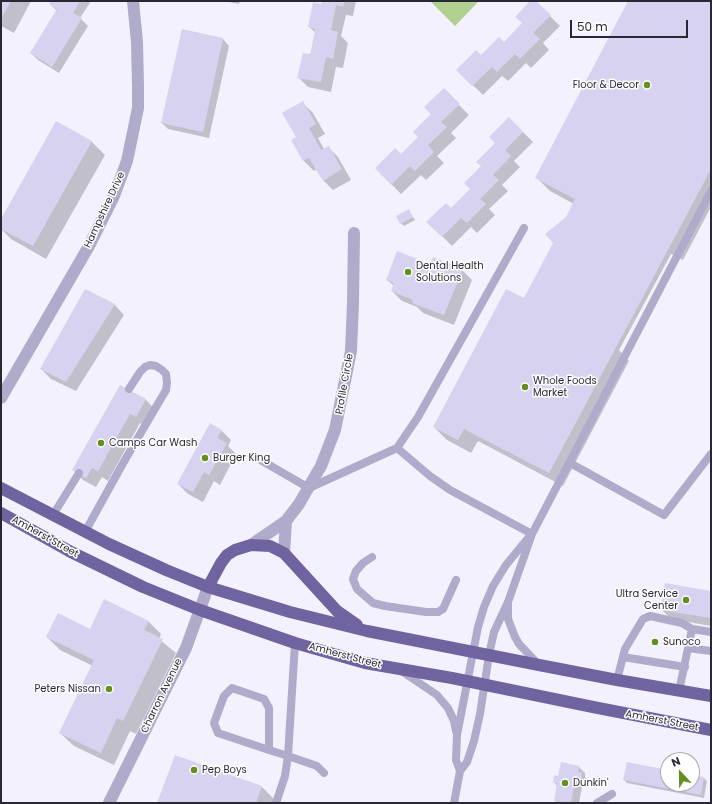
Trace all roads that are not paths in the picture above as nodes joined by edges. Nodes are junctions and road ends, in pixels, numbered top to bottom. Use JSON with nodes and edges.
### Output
{"nodes":[{"id":1,"x":133,"y":1,"type":"edge"},
{"id":2,"x":711,"y":191,"type":"edge"},
{"id":3,"x":524,"y":228,"type":"dead end"},
{"id":4,"x":354,"y":233,"type":"dead end"},
{"id":5,"x":129,"y":390,"type":"dead end"},
{"id":6,"x":1,"y":398,"type":"edge"},
{"id":7,"x":397,"y":448,"type":"junction"},
{"id":8,"x":711,"y":454,"type":"edge"},
{"id":9,"x":257,"y":458,"type":"dead end"},
{"id":10,"x":570,"y":463,"type":"junction"},
{"id":11,"x":79,"y":474,"type":"dead end"},
{"id":12,"x":1,"y":488,"type":"edge"},
{"id":13,"x":309,"y":488,"type":"junction"},
{"id":14,"x":1,"y":513,"type":"edge"},
{"id":15,"x":53,"y":515,"type":"junction"},
{"id":16,"x":286,"y":521,"type":"junction"},
{"id":17,"x":85,"y":532,"type":"junction"},
{"id":18,"x":532,"y":534,"type":"junction"},
{"id":19,"x":250,"y":545,"type":"junction"},
{"id":20,"x":284,"y":553,"type":"junction"},
{"id":21,"x":372,"y":557,"type":"dead end"},
{"id":22,"x":456,"y":580,"type":"dead end"},
{"id":23,"x":208,"y":587,"type":"junction"},
{"id":24,"x":508,"y":602,"type":"junction"},
{"id":25,"x":200,"y":610,"type":"junction"},
{"id":26,"x":692,"y":629,"type":"junction"},
{"id":27,"x":367,"y":631,"type":"junction"},
{"id":28,"x":711,"y":632,"type":"edge"},
{"id":29,"x":295,"y":643,"type":"junction"},
{"id":30,"x":688,"y":648,"type":"junction"},
{"id":31,"x":472,"y":651,"type":"junction"},
{"id":32,"x":711,"y":651,"type":"edge"},
{"id":33,"x":489,"y":655,"type":"junction"},
{"id":34,"x":623,"y":657,"type":"junction"},
{"id":35,"x":539,"y":665,"type":"junction"},
{"id":36,"x":684,"y":667,"type":"junction"},
{"id":37,"x":401,"y":670,"type":"junction"},
{"id":38,"x":617,"y":680,"type":"junction"},
{"id":39,"x":466,"y":681,"type":"junction"},
{"id":40,"x":484,"y":685,"type":"junction"},
{"id":41,"x":679,"y":691,"type":"junction"},
{"id":42,"x":711,"y":696,"type":"edge"},
{"id":43,"x":711,"y":730,"type":"edge"},
{"id":44,"x":456,"y":735,"type":"junction"},
{"id":45,"x":269,"y":750,"type":"junction"},
{"id":46,"x":288,"y":756,"type":"junction"},
{"id":47,"x":460,"y":771,"type":"junction"},
{"id":48,"x":324,"y":773,"type":"dead end"},
{"id":49,"x":612,"y":794,"type":"dead end"},
{"id":50,"x":109,"y":803,"type":"edge"},
{"id":51,"x":276,"y":803,"type":"edge"},
{"id":52,"x":454,"y":803,"type":"edge"},
{"id":53,"x":597,"y":803,"type":"edge"}],
"edges":[{"from":1,"to":6,"type":"street","name":"Hampshire Drive"},
{"from":2,"to":10,"type":"lane"},
{"from":3,"to":7,"type":"lane"},
{"from":4,"to":13,"type":"street","name":"Profile Circle"},
{"from":5,"to":17,"type":"lane"},
{"from":7,"to":13,"type":"lane"},
{"from":7,"to":18,"type":"lane"},
{"from":8,"to":10,"type":"lane"},
{"from":9,"to":13,"type":"lane"},
{"from":10,"to":18,"type":"lane"},
{"from":11,"to":15,"type":"lane"},
{"from":12,"to":15,"type":"highway"},
{"from":13,"to":16,"type":"street","name":"Profile Circle"},
{"from":14,"to":25,"type":"highway","name":"Amherst Street"},
{"from":15,"to":17,"type":"highway"},
{"from":16,"to":19,"type":"street","name":"Profile Circle"},
{"from":16,"to":20,"type":"street"},
{"from":17,"to":23,"type":"highway"},
{"from":18,"to":24,"type":"lane"},
{"from":18,"to":31,"type":"lane"},
{"from":19,"to":20,"type":"highway"},
{"from":19,"to":23,"type":"highway"},
{"from":20,"to":27,"type":"highway"},
{"from":21,"to":22,"type":"lane"},
{"from":23,"to":25,"type":"street","name":"Charron Avenue"},
{"from":23,"to":27,"type":"highway"},
{"from":24,"to":33,"type":"lane"},
{"from":24,"to":35,"type":"lane"},
{"from":25,"to":29,"type":"highway","name":"Amherst Street"},
{"from":25,"to":50,"type":"street","name":"Charron Avenue"},
{"from":26,"to":28,"type":"lane"},
{"from":26,"to":30,"type":"lane"},
{"from":26,"to":34,"type":"lane"},
{"from":27,"to":31,"type":"highway"},
{"from":29,"to":37,"type":"highway","name":"Amherst Street"},
{"from":29,"to":46,"type":"lane"},
{"from":30,"to":32,"type":"lane"},
{"from":30,"to":36,"type":"lane"},
{"from":31,"to":33,"type":"highway"},
{"from":31,"to":39,"type":"lane"},
{"from":33,"to":35,"type":"highway"},
{"from":33,"to":40,"type":"lane"},
{"from":34,"to":36,"type":"lane"},
{"from":34,"to":38,"type":"lane"},
{"from":35,"to":38,"type":"highway"},
{"from":36,"to":41,"type":"lane"},
{"from":37,"to":39,"type":"highway","name":"Amherst Street"},
{"from":37,"to":44,"type":"lane"},
{"from":38,"to":41,"type":"highway"},
{"from":39,"to":40,"type":"highway","name":"Amherst Street"},
{"from":39,"to":44,"type":"lane"},
{"from":40,"to":43,"type":"highway","name":"Amherst Street"},
{"from":40,"to":47,"type":"lane"},
{"from":41,"to":42,"type":"highway"},
{"from":44,"to":47,"type":"lane"},
{"from":45,"to":45,"type":"lane"},
{"from":45,"to":46,"type":"lane"},
{"from":46,"to":48,"type":"lane"},
{"from":46,"to":51,"type":"lane"},
{"from":47,"to":52,"type":"lane"},
{"from":49,"to":53,"type":"lane"}]}
